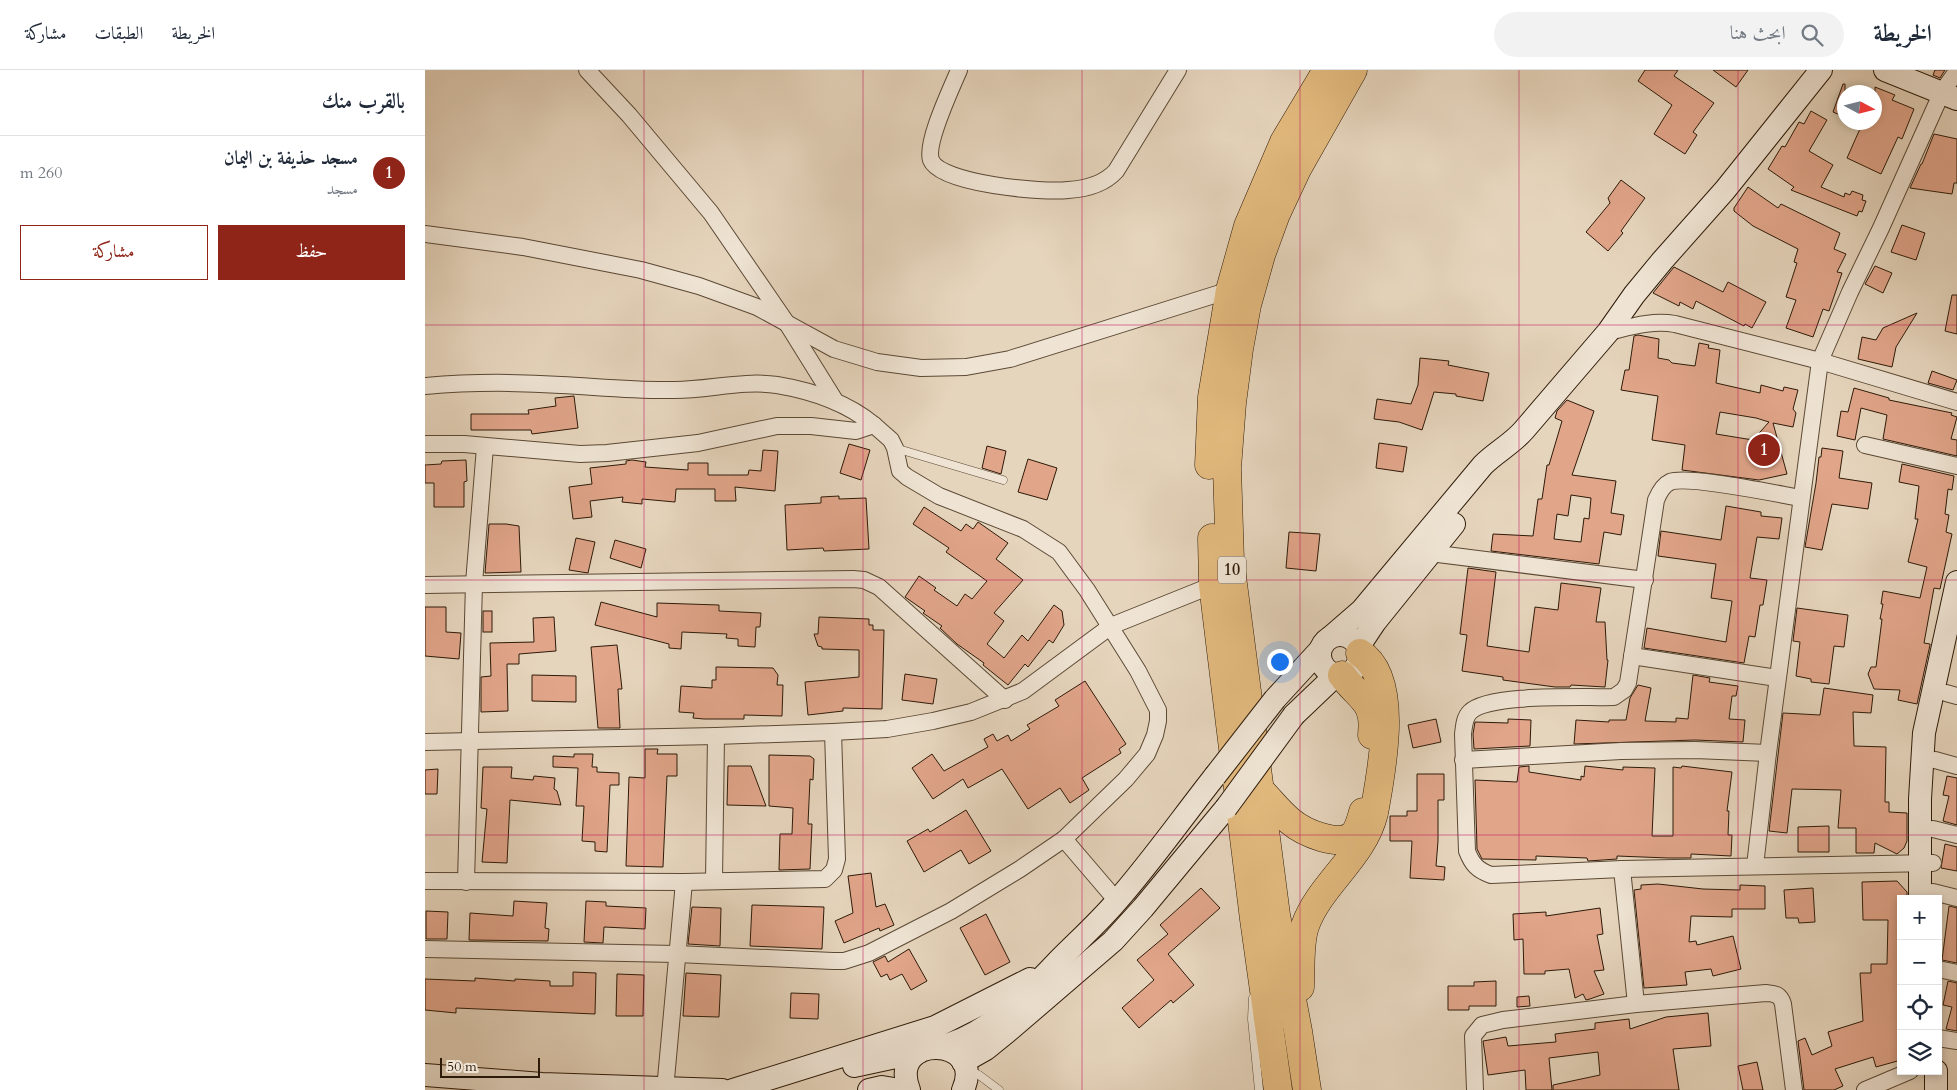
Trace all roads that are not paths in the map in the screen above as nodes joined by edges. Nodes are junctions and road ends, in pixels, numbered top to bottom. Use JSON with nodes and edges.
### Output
{"nodes":[{"id":1,"x":587,"y":70,"type":"edge"},
{"id":2,"x":959,"y":70,"type":"edge"},
{"id":3,"x":1178,"y":70,"type":"edge"},
{"id":4,"x":1327,"y":70,"type":"edge"},
{"id":5,"x":1353,"y":70,"type":"edge"},
{"id":6,"x":1821,"y":70,"type":"edge"},
{"id":7,"x":1885,"y":70,"type":"edge"},
{"id":8,"x":1957,"y":71,"type":"edge"},
{"id":9,"x":1949,"y":96,"type":"edge"},
{"id":10,"x":425,"y":234,"type":"edge"},
{"id":11,"x":1230,"y":290,"type":"junction"},
{"id":12,"x":788,"y":325,"type":"junction"},
{"id":13,"x":1608,"y":332,"type":"junction"},
{"id":14,"x":1820,"y":361,"type":"junction"},
{"id":15,"x":425,"y":386,"type":"edge"},
{"id":16,"x":834,"y":399,"type":"junction"},
{"id":17,"x":1957,"y":402,"type":"edge"},
{"id":18,"x":874,"y":425,"type":"junction"},
{"id":19,"x":1514,"y":441,"type":"junction"},
{"id":20,"x":425,"y":444,"type":"edge"},
{"id":21,"x":1865,"y":445,"type":"dead end"},
{"id":22,"x":485,"y":447,"type":"junction"},
{"id":23,"x":895,"y":448,"type":"junction"},
{"id":24,"x":1957,"y":466,"type":"edge"},
{"id":25,"x":1003,"y":480,"type":"dead end"},
{"id":26,"x":1801,"y":498,"type":"junction"},
{"id":27,"x":1430,"y":553,"type":"junction"},
{"id":28,"x":1645,"y":580,"type":"junction"},
{"id":29,"x":1957,"y":582,"type":"edge"},
{"id":30,"x":474,"y":583,"type":"junction"},
{"id":31,"x":425,"y":585,"type":"edge"},
{"id":32,"x":1213,"y":585,"type":"junction"},
{"id":33,"x":1111,"y":626,"type":"junction"},
{"id":34,"x":1326,"y":643,"type":"junction"},
{"id":35,"x":1957,"y":643,"type":"edge"},
{"id":36,"x":1360,"y":650,"type":"junction"},
{"id":37,"x":1633,"y":656,"type":"junction"},
{"id":38,"x":1339,"y":675,"type":"junction"},
{"id":39,"x":1777,"y":678,"type":"junction"},
{"id":40,"x":1952,"y":694,"type":"edge"},
{"id":41,"x":1005,"y":700,"type":"junction"},
{"id":42,"x":833,"y":732,"type":"junction"},
{"id":43,"x":717,"y":736,"type":"junction"},
{"id":44,"x":470,"y":741,"type":"junction"},
{"id":45,"x":425,"y":742,"type":"edge"},
{"id":46,"x":1768,"y":753,"type":"junction"},
{"id":47,"x":1463,"y":760,"type":"junction"},
{"id":48,"x":1935,"y":760,"type":"junction"},
{"id":49,"x":1957,"y":766,"type":"edge"},
{"id":50,"x":1260,"y":790,"type":"junction"},
{"id":51,"x":1933,"y":829,"type":"junction"},
{"id":52,"x":1957,"y":835,"type":"edge"},
{"id":53,"x":1064,"y":839,"type":"junction"},
{"id":54,"x":1926,"y":863,"type":"junction"},
{"id":55,"x":1755,"y":866,"type":"junction"},
{"id":56,"x":1622,"y":869,"type":"junction"},
{"id":57,"x":714,"y":881,"type":"junction"},
{"id":58,"x":425,"y":882,"type":"edge"},
{"id":59,"x":466,"y":882,"type":"junction"},
{"id":60,"x":684,"y":882,"type":"junction"},
{"id":61,"x":1928,"y":895,"type":"edge"},
{"id":62,"x":1942,"y":897,"type":"edge"},
{"id":63,"x":1957,"y":898,"type":"edge"},
{"id":64,"x":1117,"y":901,"type":"junction"},
{"id":65,"x":1254,"y":919,"type":"junction"},
{"id":66,"x":425,"y":949,"type":"edge"},
{"id":67,"x":677,"y":954,"type":"junction"},
{"id":68,"x":1053,"y":967,"type":"junction"},
{"id":69,"x":1942,"y":970,"type":"edge"},
{"id":70,"x":1957,"y":973,"type":"edge"},
{"id":71,"x":1254,"y":976,"type":"dead end"},
{"id":72,"x":1254,"y":986,"type":"dead end"},
{"id":73,"x":1636,"y":1004,"type":"junction"},
{"id":74,"x":1298,"y":1031,"type":"junction"},
{"id":75,"x":1942,"y":1039,"type":"edge"},
{"id":76,"x":1957,"y":1041,"type":"edge"},
{"id":77,"x":929,"y":1049,"type":"junction"},
{"id":78,"x":425,"y":1075,"type":"edge"},
{"id":79,"x":1901,"y":1075,"type":"edge"},
{"id":80,"x":1921,"y":1075,"type":"edge"},
{"id":81,"x":1936,"y":1075,"type":"edge"},
{"id":82,"x":965,"y":1080,"type":"edge"},
{"id":83,"x":533,"y":1087,"type":"edge"},
{"id":84,"x":665,"y":1089,"type":"edge"},
{"id":85,"x":721,"y":1090,"type":"edge"},
{"id":86,"x":734,"y":1090,"type":"edge"},
{"id":87,"x":869,"y":1090,"type":"edge"},
{"id":88,"x":900,"y":1090,"type":"edge"},
{"id":89,"x":909,"y":1090,"type":"edge"},
{"id":90,"x":999,"y":1090,"type":"edge"},
{"id":91,"x":1259,"y":1090,"type":"edge"},
{"id":92,"x":1278,"y":1090,"type":"edge"},
{"id":93,"x":1307,"y":1090,"type":"edge"},
{"id":94,"x":1475,"y":1090,"type":"edge"},
{"id":95,"x":1794,"y":1090,"type":"edge"},
{"id":96,"x":1865,"y":1090,"type":"edge"},
{"id":97,"x":1921,"y":1090,"type":"edge"},
{"id":98,"x":1936,"y":1090,"type":"edge"}],
"edges":[{"from":1,"to":12,"type":"street"},
{"from":2,"to":3,"type":"street"},
{"from":4,"to":11,"type":"highway","number":"10"},
{"from":5,"to":50,"type":"highway","number":"10"},
{"from":6,"to":13,"type":"street"},
{"from":7,"to":9,"type":"street"},
{"from":8,"to":9,"type":"street"},
{"from":9,"to":14,"type":"street"},
{"from":10,"to":12,"type":"street"},
{"from":11,"to":12,"type":"street"},
{"from":11,"to":32,"type":"highway","number":"10"},
{"from":12,"to":16,"type":"street"},
{"from":13,"to":14,"type":"street"},
{"from":13,"to":19,"type":"street"},
{"from":14,"to":17,"type":"street"},
{"from":14,"to":26,"type":"street"},
{"from":15,"to":16,"type":"street"},
{"from":16,"to":18,"type":"street"},
{"from":18,"to":22,"type":"street"},
{"from":18,"to":23,"type":"street"},
{"from":19,"to":27,"type":"street"},
{"from":19,"to":34,"type":"street"},
{"from":20,"to":22,"type":"street"},
{"from":21,"to":24,"type":"street"},
{"from":22,"to":30,"type":"street"},
{"from":23,"to":25,"type":"lane"},
{"from":23,"to":33,"type":"street"},
{"from":26,"to":28,"type":"street"},
{"from":26,"to":39,"type":"street"},
{"from":27,"to":28,"type":"street"},
{"from":27,"to":36,"type":"street"},
{"from":28,"to":37,"type":"street"},
{"from":29,"to":54,"type":"street"},
{"from":30,"to":31,"type":"street"},
{"from":30,"to":41,"type":"street"},
{"from":30,"to":44,"type":"street"},
{"from":32,"to":33,"type":"street"},
{"from":32,"to":65,"type":"highway","number":"10"},
{"from":33,"to":41,"type":"street"},
{"from":33,"to":53,"type":"street"},
{"from":34,"to":36,"type":"street"},
{"from":34,"to":38,"type":"street"},
{"from":34,"to":64,"type":"street","bridge":true},
{"from":35,"to":40,"type":"street"},
{"from":36,"to":38,"type":"street"},
{"from":36,"to":74,"type":"highway"},
{"from":37,"to":39,"type":"street"},
{"from":37,"to":47,"type":"street"},
{"from":38,"to":50,"type":"highway"},
{"from":38,"to":82,"type":"street","bridge":true},
{"from":39,"to":46,"type":"street"},
{"from":40,"to":48,"type":"street"},
{"from":41,"to":42,"type":"street"},
{"from":42,"to":43,"type":"street"},
{"from":42,"to":57,"type":"street"},
{"from":43,"to":44,"type":"street"},
{"from":43,"to":57,"type":"street"},
{"from":44,"to":45,"type":"street"},
{"from":44,"to":59,"type":"street"},
{"from":46,"to":47,"type":"street"},
{"from":46,"to":55,"type":"street"},
{"from":47,"to":56,"type":"street"},
{"from":48,"to":49,"type":"street"},
{"from":48,"to":51,"type":"street"},
{"from":50,"to":74,"type":"highway","number":"10"},
{"from":51,"to":52,"type":"street"},
{"from":51,"to":54,"type":"street"},
{"from":53,"to":64,"type":"street"},
{"from":53,"to":67,"type":"street"},
{"from":54,"to":55,"type":"street"},
{"from":54,"to":61,"type":"street"},
{"from":55,"to":56,"type":"street"},
{"from":56,"to":73,"type":"street"},
{"from":57,"to":60,"type":"street"},
{"from":58,"to":59,"type":"street"},
{"from":59,"to":60,"type":"street"},
{"from":60,"to":67,"type":"street"},
{"from":62,"to":63,"type":"street"},
{"from":64,"to":68,"type":"street"},
{"from":65,"to":71,"type":"lane"},
{"from":65,"to":92,"type":"highway","number":"10"},
{"from":66,"to":67,"type":"street"},
{"from":67,"to":84,"type":"street"},
{"from":68,"to":77,"type":"street"},
{"from":68,"to":86,"type":"street"},
{"from":69,"to":70,"type":"street"},
{"from":72,"to":91,"type":"lane"},
{"from":73,"to":94,"type":"street"},
{"from":73,"to":95,"type":"street"},
{"from":74,"to":93,"type":"highway","number":"10"},
{"from":75,"to":76,"type":"street"},
{"from":77,"to":82,"type":"street"},
{"from":77,"to":86,"type":"street"},
{"from":77,"to":89,"type":"street"},
{"from":78,"to":83,"type":"street"},
{"from":79,"to":96,"type":"street"},
{"from":80,"to":97,"type":"street"},
{"from":81,"to":98,"type":"street"},
{"from":82,"to":90,"type":"lane"},
{"from":83,"to":84,"type":"street"},
{"from":84,"to":85,"type":"street"},
{"from":87,"to":88,"type":"street"}]}
